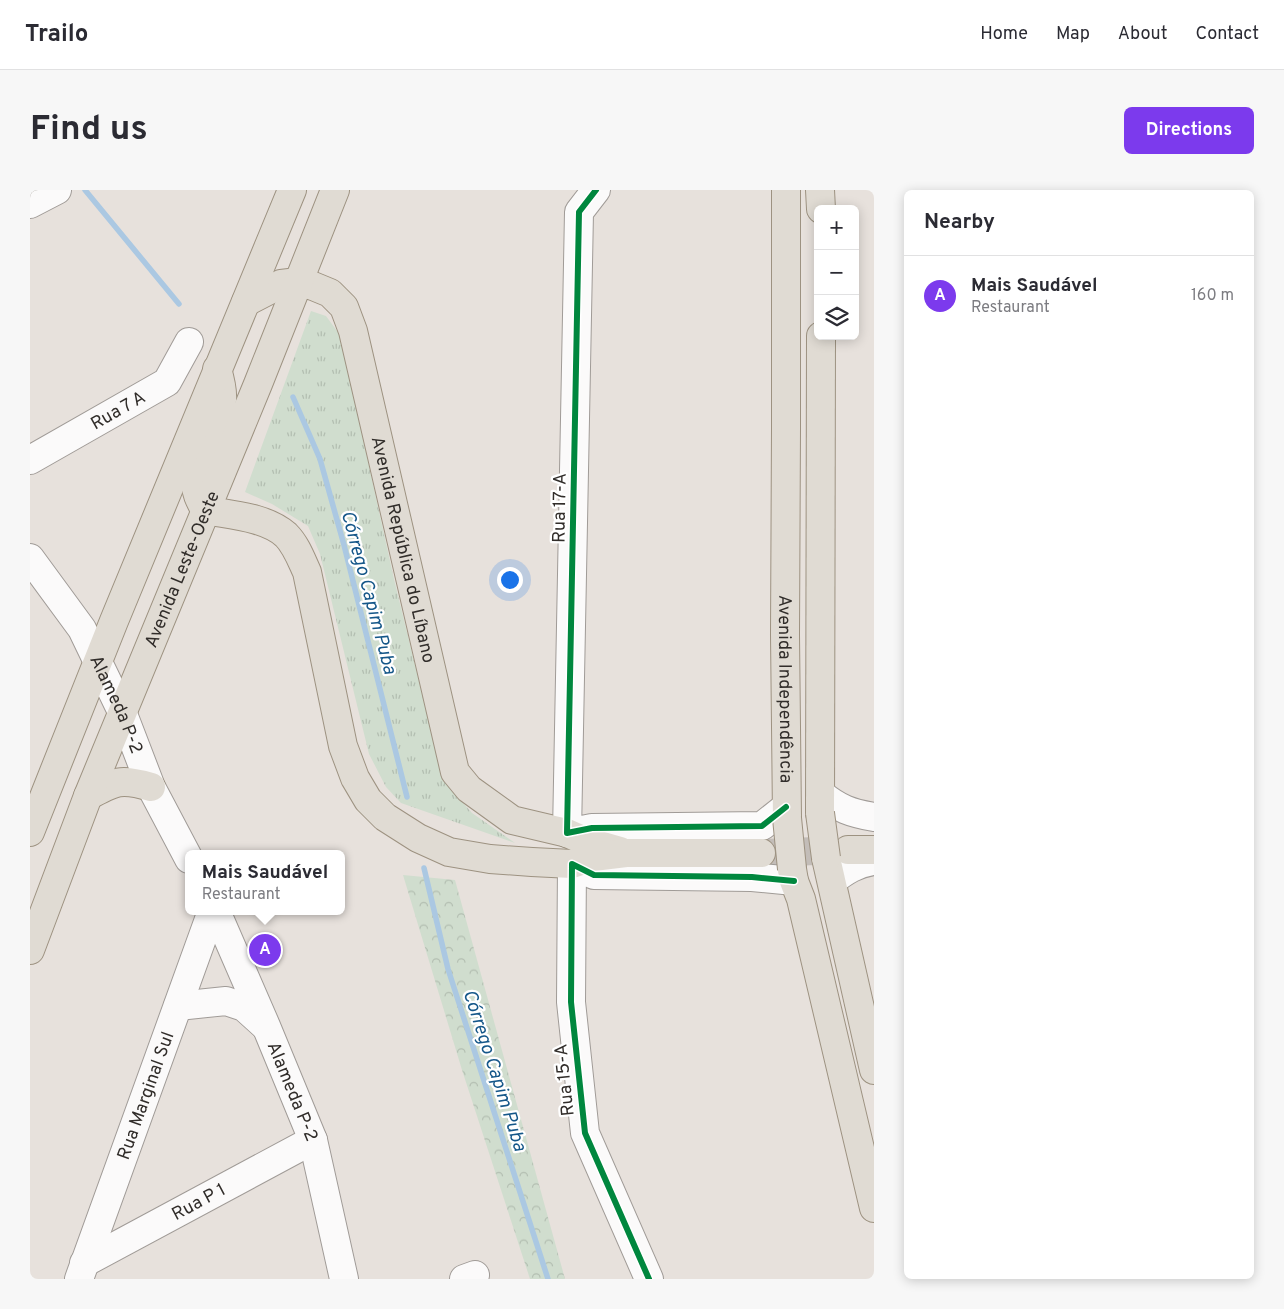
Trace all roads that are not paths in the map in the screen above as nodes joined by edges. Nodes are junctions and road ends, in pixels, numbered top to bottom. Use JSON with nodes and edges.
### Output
{"nodes":[{"id":1,"x":57,"y":190,"type":"edge"},
{"id":2,"x":292,"y":190,"type":"edge"},
{"id":3,"x":335,"y":190,"type":"edge"},
{"id":4,"x":596,"y":190,"type":"edge"},
{"id":5,"x":786,"y":190,"type":"edge"},
{"id":6,"x":820,"y":190,"type":"edge"},
{"id":7,"x":580,"y":201,"type":"edge"},
{"id":8,"x":30,"y":204,"type":"edge"},
{"id":9,"x":820,"y":205,"type":"edge"},
{"id":10,"x":298,"y":282,"type":"junction"},
{"id":11,"x":246,"y":302,"type":"junction"},
{"id":12,"x":821,"y":340,"type":"edge"},
{"id":13,"x":189,"y":342,"type":"dead end"},
{"id":14,"x":218,"y":370,"type":"junction"},
{"id":15,"x":786,"y":428,"type":"junction"},
{"id":16,"x":822,"y":429,"type":"junction"},
{"id":17,"x":30,"y":460,"type":"edge"},
{"id":18,"x":205,"y":510,"type":"junction"},
{"id":19,"x":30,"y":558,"type":"edge"},
{"id":20,"x":98,"y":661,"type":"junction"},
{"id":21,"x":123,"y":714,"type":"junction"},
{"id":22,"x":151,"y":787,"type":"junction"},
{"id":23,"x":88,"y":796,"type":"junction"},
{"id":24,"x":821,"y":804,"type":"junction"},
{"id":25,"x":787,"y":812,"type":"junction"},
{"id":26,"x":874,"y":817,"type":"edge"},
{"id":27,"x":30,"y":832,"type":"edge"},
{"id":28,"x":567,"y":833,"type":"junction"},
{"id":29,"x":185,"y":851,"type":"edge"},
{"id":30,"x":761,"y":852,"type":"tunnel mouth"},
{"id":31,"x":626,"y":853,"type":"junction"},
{"id":32,"x":845,"y":860,"type":"edge"},
{"id":33,"x":874,"y":862,"type":"edge"},
{"id":34,"x":572,"y":864,"type":"junction"},
{"id":35,"x":793,"y":875,"type":"junction"},
{"id":36,"x":211,"y":915,"type":"edge"},
{"id":37,"x":218,"y":915,"type":"edge"},
{"id":38,"x":30,"y":950,"type":"edge"},
{"id":39,"x":178,"y":1006,"type":"junction"},
{"id":40,"x":266,"y":1026,"type":"junction"},
{"id":41,"x":874,"y":1070,"type":"edge"},
{"id":42,"x":313,"y":1140,"type":"junction"},
{"id":43,"x":874,"y":1208,"type":"edge"},
{"id":44,"x":82,"y":1271,"type":"edge"},
{"id":45,"x":344,"y":1279,"type":"edge"},
{"id":46,"x":649,"y":1279,"type":"edge"}],
"edges":[{"from":1,"to":8,"type":"street"},
{"from":2,"to":11,"type":"main road"},
{"from":3,"to":10,"type":"main road","name":"Avenida Leste-Oeste"},
{"from":4,"to":7,"type":"street","name":"Rua 17-A"},
{"from":5,"to":15,"type":"main road","name":"Avenida Independência"},
{"from":6,"to":9,"type":"main road"},
{"from":7,"to":28,"type":"street","name":"Rua 17-A"},
{"from":10,"to":11,"type":"main road"},
{"from":10,"to":18,"type":"main road","name":"Avenida Leste-Oeste"},
{"from":10,"to":28,"type":"main road","name":"Avenida República do Líbano"},
{"from":11,"to":14,"type":"main road"},
{"from":12,"to":16,"type":"main road","name":"Avenida Independência"},
{"from":13,"to":17,"type":"street","name":"Rua 7 A"},
{"from":14,"to":18,"type":"main road"},
{"from":14,"to":20,"type":"main road"},
{"from":15,"to":16,"type":"main road"},
{"from":15,"to":25,"type":"main road","name":"Avenida Independência"},
{"from":16,"to":24,"type":"main road","name":"Avenida Independência"},
{"from":18,"to":21,"type":"main road","name":"Avenida Leste-Oeste"},
{"from":18,"to":34,"type":"main road","name":"Avenida República do Líbano"},
{"from":19,"to":20,"type":"street","name":"Alameda P-2"},
{"from":20,"to":21,"type":"street","name":"Alameda P-2"},
{"from":20,"to":27,"type":"main road"},
{"from":21,"to":22,"type":"street","name":"Alameda P-2"},
{"from":21,"to":23,"type":"main road","name":"Avenida Leste-Oeste"},
{"from":22,"to":23,"type":"main road"},
{"from":22,"to":29,"type":"street","name":"Alameda P-2"},
{"from":23,"to":38,"type":"main road","name":"Avenida Leste-Oeste"},
{"from":24,"to":26,"type":"street"},
{"from":24,"to":32,"type":"main road","name":"Avenida Independência","bridge":true},
{"from":25,"to":28,"type":"street","name":"Avenida República do Líbano"},
{"from":25,"to":35,"type":"main road","name":"Avenida Independência","bridge":true},
{"from":28,"to":31,"type":"main road","name":"Avenida República do Líbano"},
{"from":30,"to":31,"type":"main road","name":"Avenida República do Líbano"},
{"from":31,"to":34,"type":"main road","name":"Avenida República do Líbano"},
{"from":32,"to":33,"type":"street"},
{"from":32,"to":41,"type":"main road","name":"Avenida Independência"},
{"from":34,"to":35,"type":"street","name":"Avenida República do Líbano"},
{"from":34,"to":46,"type":"street","name":"Rua 15-A"},
{"from":35,"to":43,"type":"main road","name":"Avenida Independência"},
{"from":36,"to":39,"type":"street","name":"Rua Marginal Sul"},
{"from":37,"to":40,"type":"street","name":"Alameda P-2"},
{"from":39,"to":40,"type":"street"},
{"from":39,"to":44,"type":"street","name":"Rua Marginal Sul"},
{"from":40,"to":42,"type":"street","name":"Alameda P-2"},
{"from":42,"to":44,"type":"street","name":"Rua P 1"},
{"from":42,"to":45,"type":"street","name":"Alameda P-2"}]}
